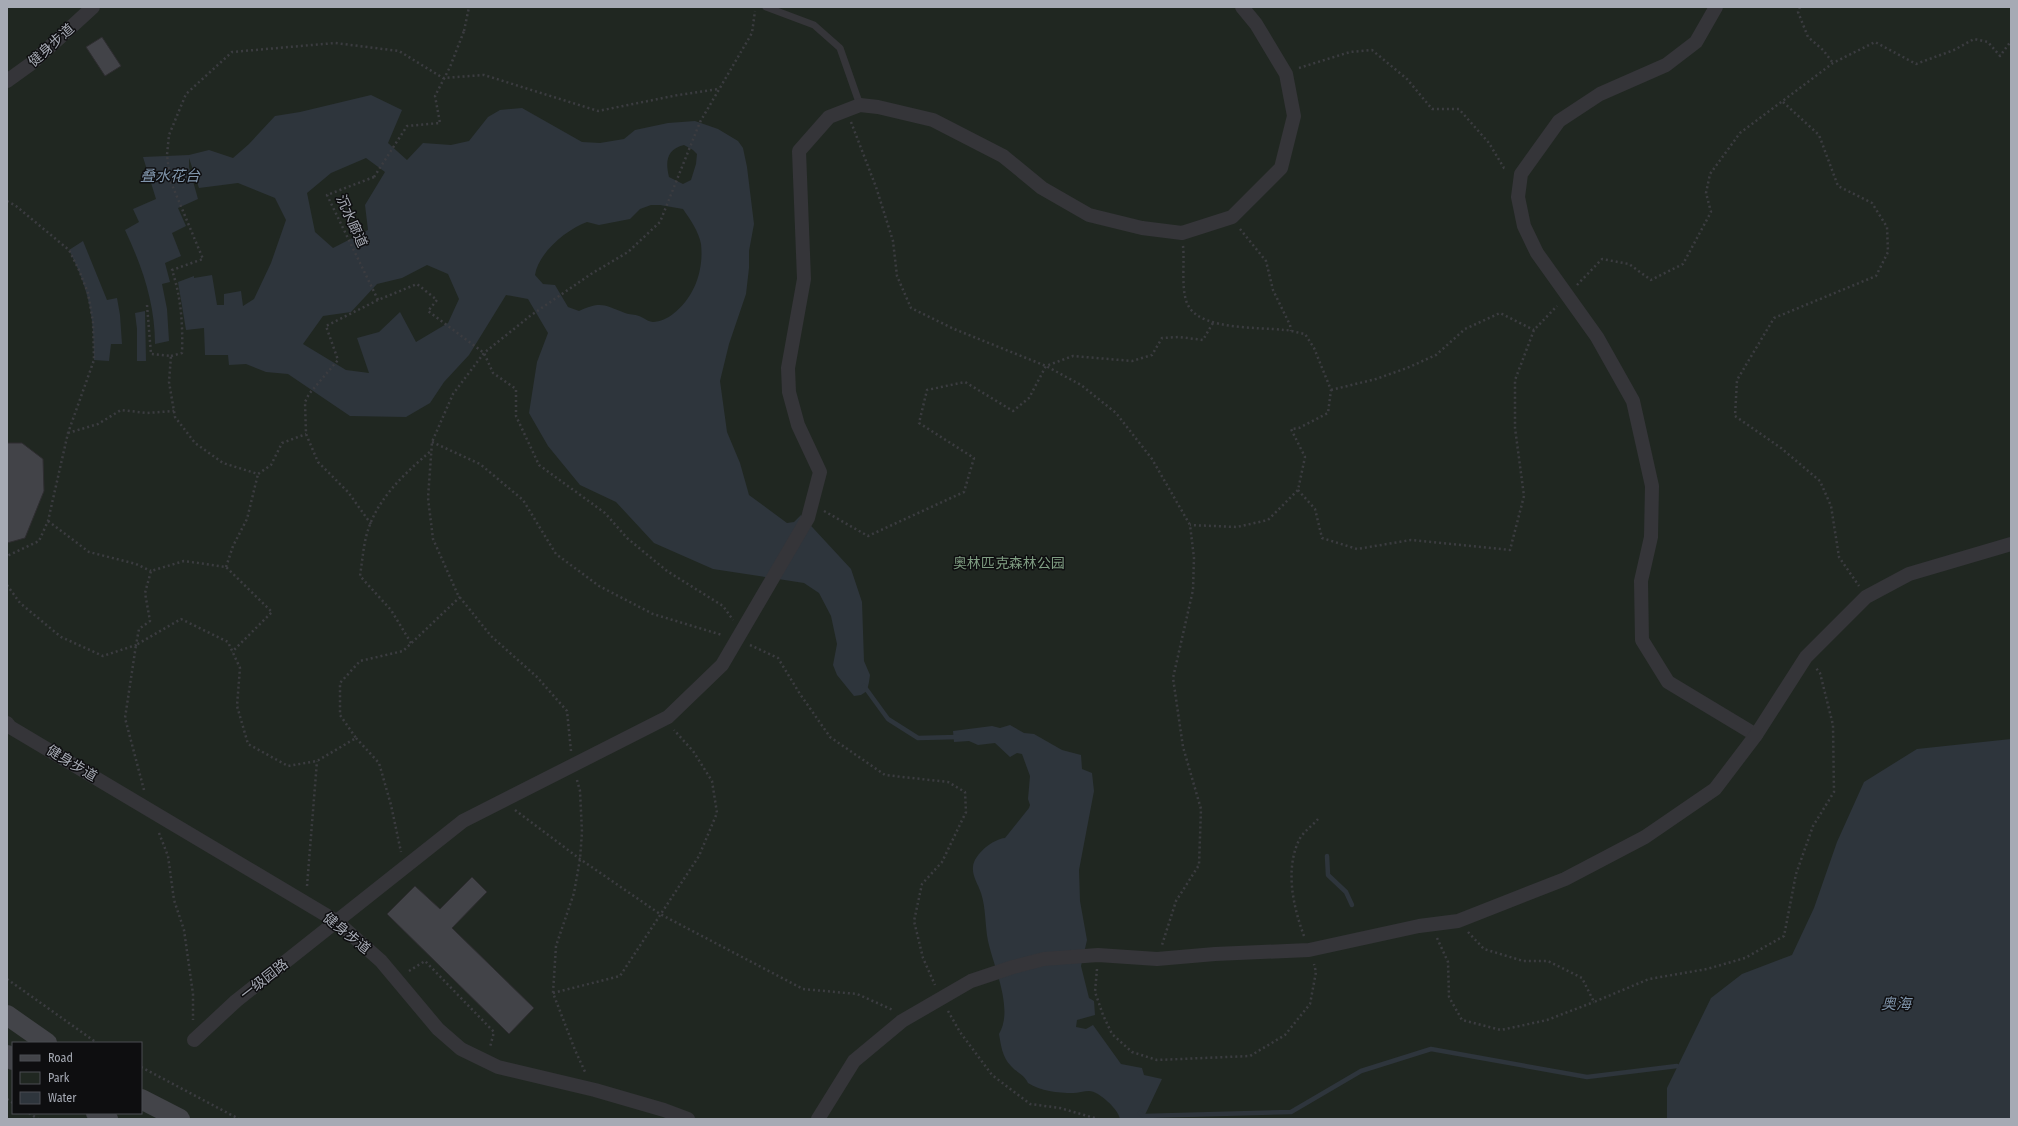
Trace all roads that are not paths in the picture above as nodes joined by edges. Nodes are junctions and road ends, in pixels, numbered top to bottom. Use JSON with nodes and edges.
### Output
{"nodes":[{"id":1,"x":93,"y":7,"type":"edge"},
{"id":2,"x":766,"y":7,"type":"edge"},
{"id":3,"x":1242,"y":7,"type":"edge"},
{"id":4,"x":1716,"y":7,"type":"edge"},
{"id":5,"x":7,"y":81,"type":"edge"},
{"id":6,"x":860,"y":105,"type":"junction"},
{"id":7,"x":2011,"y":544,"type":"edge"},
{"id":8,"x":7,"y":723,"type":"edge"},
{"id":9,"x":1756,"y":735,"type":"junction"},
{"id":10,"x":336,"y":921,"type":"junction"},
{"id":11,"x":7,"y":1015,"type":"edge"},
{"id":12,"x":194,"y":1040,"type":"road end"},
{"id":13,"x":46,"y":1042,"type":"edge"},
{"id":14,"x":142,"y":1100,"type":"edge"},
{"id":15,"x":98,"y":1114,"type":"edge"},
{"id":16,"x":108,"y":1119,"type":"edge"},
{"id":17,"x":180,"y":1119,"type":"edge"},
{"id":18,"x":688,"y":1119,"type":"edge"},
{"id":19,"x":818,"y":1119,"type":"edge"}],
"edges":[{"from":1,"to":5,"type":"street","name":"健身步道"},
{"from":2,"to":6,"type":"lane"},
{"from":3,"to":6,"type":"street"},
{"from":4,"to":9,"type":"street"},
{"from":6,"to":10,"type":"street","name":"一级园路"},
{"from":7,"to":9,"type":"street"},
{"from":8,"to":10,"type":"street","name":"健身步道"},
{"from":9,"to":19,"type":"street"},
{"from":10,"to":12,"type":"street","name":"一级园路"},
{"from":10,"to":18,"type":"street","name":"健身步道"},
{"from":11,"to":13,"type":"main road"},
{"from":14,"to":17,"type":"main road"},
{"from":15,"to":16,"type":"main road"}]}
